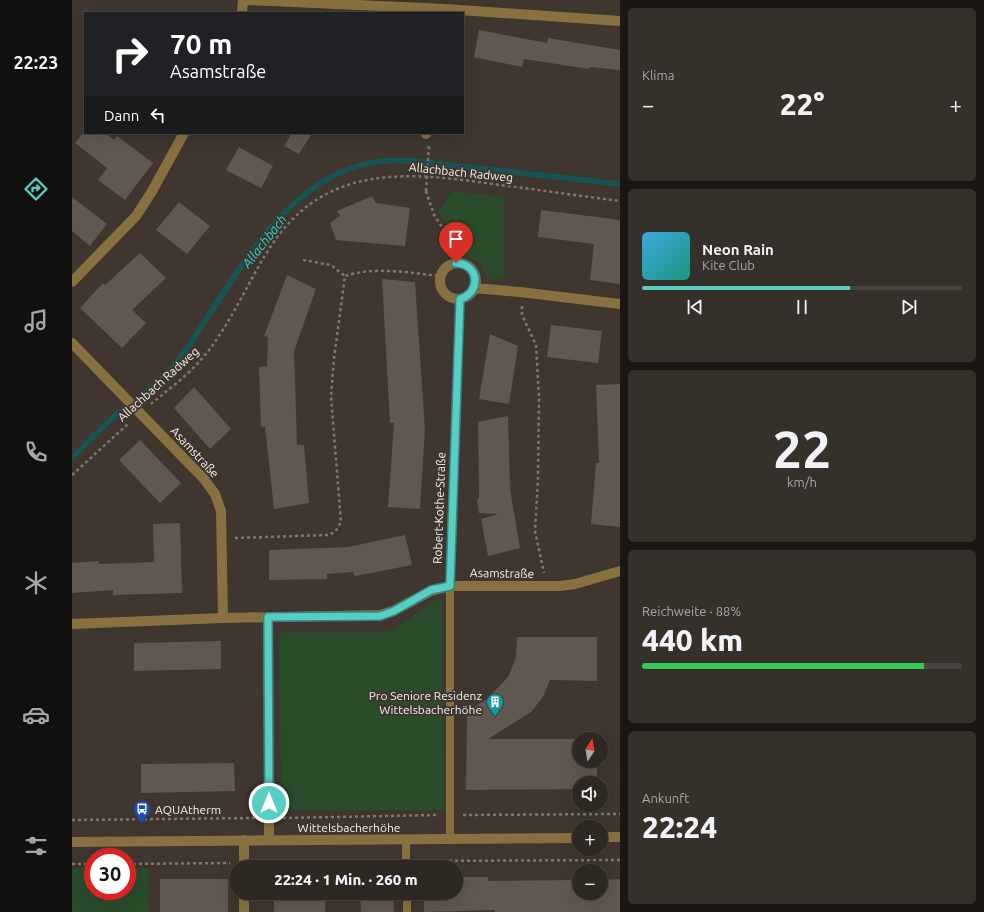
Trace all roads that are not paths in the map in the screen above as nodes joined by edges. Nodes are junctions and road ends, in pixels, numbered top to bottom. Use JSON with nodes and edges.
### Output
{"nodes":[{"id":1,"x":244,"y":0,"type":"edge"},
{"id":2,"x":248,"y":0,"type":"edge"},
{"id":3,"x":445,"y":8,"type":"edge"},
{"id":4,"x":242,"y":12,"type":"edge"},
{"id":5,"x":620,"y":21,"type":"edge"},
{"id":6,"x":183,"y":134,"type":"edge"},
{"id":7,"x":72,"y":282,"type":"edge"},
{"id":8,"x":474,"y":288,"type":"junction"},
{"id":9,"x":460,"y":299,"type":"junction"},
{"id":10,"x":620,"y":304,"type":"edge"},
{"id":11,"x":72,"y":343,"type":"edge"},
{"id":12,"x":620,"y":571,"type":"edge"},
{"id":13,"x":450,"y":586,"type":"junction"},
{"id":14,"x":268,"y":617,"type":"junction"},
{"id":15,"x":223,"y":618,"type":"junction"},
{"id":16,"x":72,"y":624,"type":"edge"},
{"id":17,"x":608,"y":837,"type":"edge"},
{"id":18,"x":620,"y":837,"type":"edge"},
{"id":19,"x":450,"y":838,"type":"junction"},
{"id":20,"x":572,"y":838,"type":"edge"},
{"id":21,"x":244,"y":840,"type":"junction"},
{"id":22,"x":269,"y":840,"type":"junction"},
{"id":23,"x":406,"y":840,"type":"junction"},
{"id":24,"x":72,"y":842,"type":"edge"},
{"id":25,"x":244,"y":860,"type":"edge"},
{"id":26,"x":406,"y":860,"type":"edge"},
{"id":27,"x":244,"y":900,"type":"edge"},
{"id":28,"x":407,"y":900,"type":"edge"},
{"id":29,"x":244,"y":912,"type":"edge"},
{"id":30,"x":407,"y":912,"type":"edge"}],
"edges":[{"from":1,"to":4,"type":"street"},
{"from":2,"to":3,"type":"street"},
{"from":3,"to":5,"type":"street"},
{"from":6,"to":7,"type":"street"},
{"from":8,"to":9,"type":"street"},
{"from":8,"to":9,"type":"street"},
{"from":8,"to":10,"type":"street"},
{"from":9,"to":13,"type":"lane","name":"Robert-Kothe-Straße"},
{"from":11,"to":15,"type":"street","name":"Asamstraße"},
{"from":12,"to":13,"type":"street","name":"Asamstraße"},
{"from":13,"to":14,"type":"street","name":"Asamstraße"},
{"from":13,"to":19,"type":"lane","name":"Robert-Kothe-Straße"},
{"from":14,"to":15,"type":"street","name":"Asamstraße"},
{"from":14,"to":22,"type":"street"},
{"from":15,"to":16,"type":"street","name":"Asamstraße"},
{"from":17,"to":18,"type":"street"},
{"from":19,"to":20,"type":"street","name":"Wittelsbacherhöhe"},
{"from":19,"to":23,"type":"street","name":"Wittelsbacherhöhe"},
{"from":21,"to":22,"type":"street","name":"Wittelsbacherhöhe"},
{"from":21,"to":24,"type":"street","name":"Wittelsbacherhöhe"},
{"from":21,"to":25,"type":"street"},
{"from":22,"to":23,"type":"street","name":"Wittelsbacherhöhe"},
{"from":23,"to":26,"type":"lane"},
{"from":27,"to":29,"type":"street"},
{"from":28,"to":30,"type":"lane"}]}
